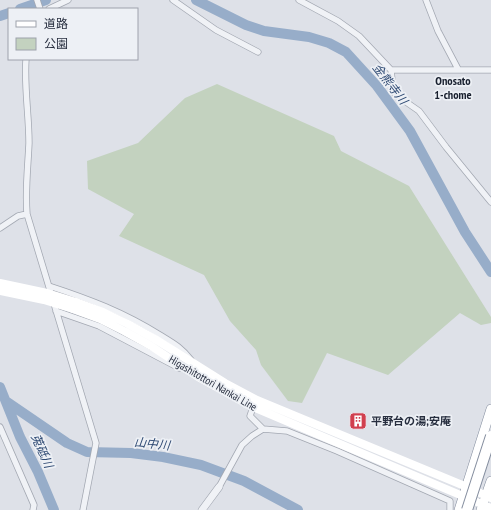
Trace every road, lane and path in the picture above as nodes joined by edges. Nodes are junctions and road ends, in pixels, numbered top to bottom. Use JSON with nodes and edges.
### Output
{"nodes":[{"id":1,"x":68,"y":0,"type":"edge"},
{"id":2,"x":173,"y":0,"type":"edge"},
{"id":3,"x":299,"y":0,"type":"edge"},
{"id":4,"x":426,"y":0,"type":"edge"},
{"id":5,"x":51,"y":8,"type":"edge"},
{"id":6,"x":258,"y":52,"type":"dead end"},
{"id":7,"x":26,"y":60,"type":"edge"},
{"id":8,"x":391,"y":70,"type":"junction"},
{"id":9,"x":458,"y":70,"type":"junction"},
{"id":10,"x":491,"y":70,"type":"edge"},
{"id":11,"x":491,"y":202,"type":"edge"},
{"id":12,"x":27,"y":214,"type":"junction"},
{"id":13,"x":0,"y":228,"type":"edge"},
{"id":14,"x":0,"y":283,"type":"edge"},
{"id":15,"x":49,"y":286,"type":"junction"},
{"id":16,"x":0,"y":291,"type":"edge"},
{"id":17,"x":75,"y":305,"type":"junction"},
{"id":18,"x":56,"y":310,"type":"junction"},
{"id":19,"x":195,"y":365,"type":"junction"},
{"id":20,"x":198,"y":376,"type":"junction"},
{"id":21,"x":253,"y":407,"type":"junction"},
{"id":22,"x":491,"y":410,"type":"edge"},
{"id":23,"x":0,"y":427,"type":"edge"},
{"id":24,"x":264,"y":429,"type":"junction"},
{"id":25,"x":491,"y":436,"type":"edge"},
{"id":26,"x":491,"y":481,"type":"edge"},
{"id":27,"x":219,"y":487,"type":"joint"},
{"id":28,"x":467,"y":487,"type":"junction"},
{"id":29,"x":464,"y":498,"type":"junction"},
{"id":30,"x":487,"y":503,"type":"edge"},
{"id":31,"x":33,"y":510,"type":"edge"},
{"id":32,"x":83,"y":510,"type":"edge"},
{"id":33,"x":202,"y":510,"type":"edge"},
{"id":34,"x":450,"y":510,"type":"edge"},
{"id":35,"x":459,"y":510,"type":"edge"},
{"id":36,"x":467,"y":510,"type":"edge"}],
"edges":[{"from":1,"to":5,"type":"street"},
{"from":2,"to":6,"type":"street"},
{"from":3,"to":8,"type":"street"},
{"from":4,"to":9,"type":"street"},
{"from":7,"to":12,"type":"street"},
{"from":8,"to":9,"type":"street"},
{"from":8,"to":11,"type":"street"},
{"from":9,"to":10,"type":"street"},
{"from":12,"to":13,"type":"street"},
{"from":12,"to":15,"type":"street"},
{"from":14,"to":17,"type":"main road","name":"Higashitottori Nankai Line","bridge":true},
{"from":15,"to":18,"type":"street"},
{"from":15,"to":19,"type":"street"},
{"from":16,"to":17,"type":"main road","name":"Higashitottori Nankai Line","bridge":true},
{"from":17,"to":19,"type":"main road","name":"Higashitottori Nankai Line"},
{"from":17,"to":20,"type":"main road","name":"Higashitottori Nankai Line"},
{"from":18,"to":20,"type":"street"},
{"from":18,"to":32,"type":"street"},
{"from":19,"to":28,"type":"main road","name":"Higashitottori Nankai Line"},
{"from":20,"to":21,"type":"main road","name":"Higashitottori Nankai Line"},
{"from":21,"to":24,"type":"street"},
{"from":21,"to":29,"type":"main road","name":"Higashitottori Nankai Line"},
{"from":22,"to":28,"type":"highway"},
{"from":23,"to":31,"type":"street"},
{"from":24,"to":27,"type":"street"},
{"from":24,"to":34,"type":"street"},
{"from":25,"to":36,"type":"highway","bridge":true},
{"from":26,"to":30,"type":"highway"},
{"from":27,"to":33,"type":"street"},
{"from":28,"to":29,"type":"highway"},
{"from":28,"to":30,"type":"main road","name":"Higashitottori Nankai Line"},
{"from":29,"to":30,"type":"main road","name":"Higashitottori Nankai Line"},
{"from":29,"to":35,"type":"highway"}]}
